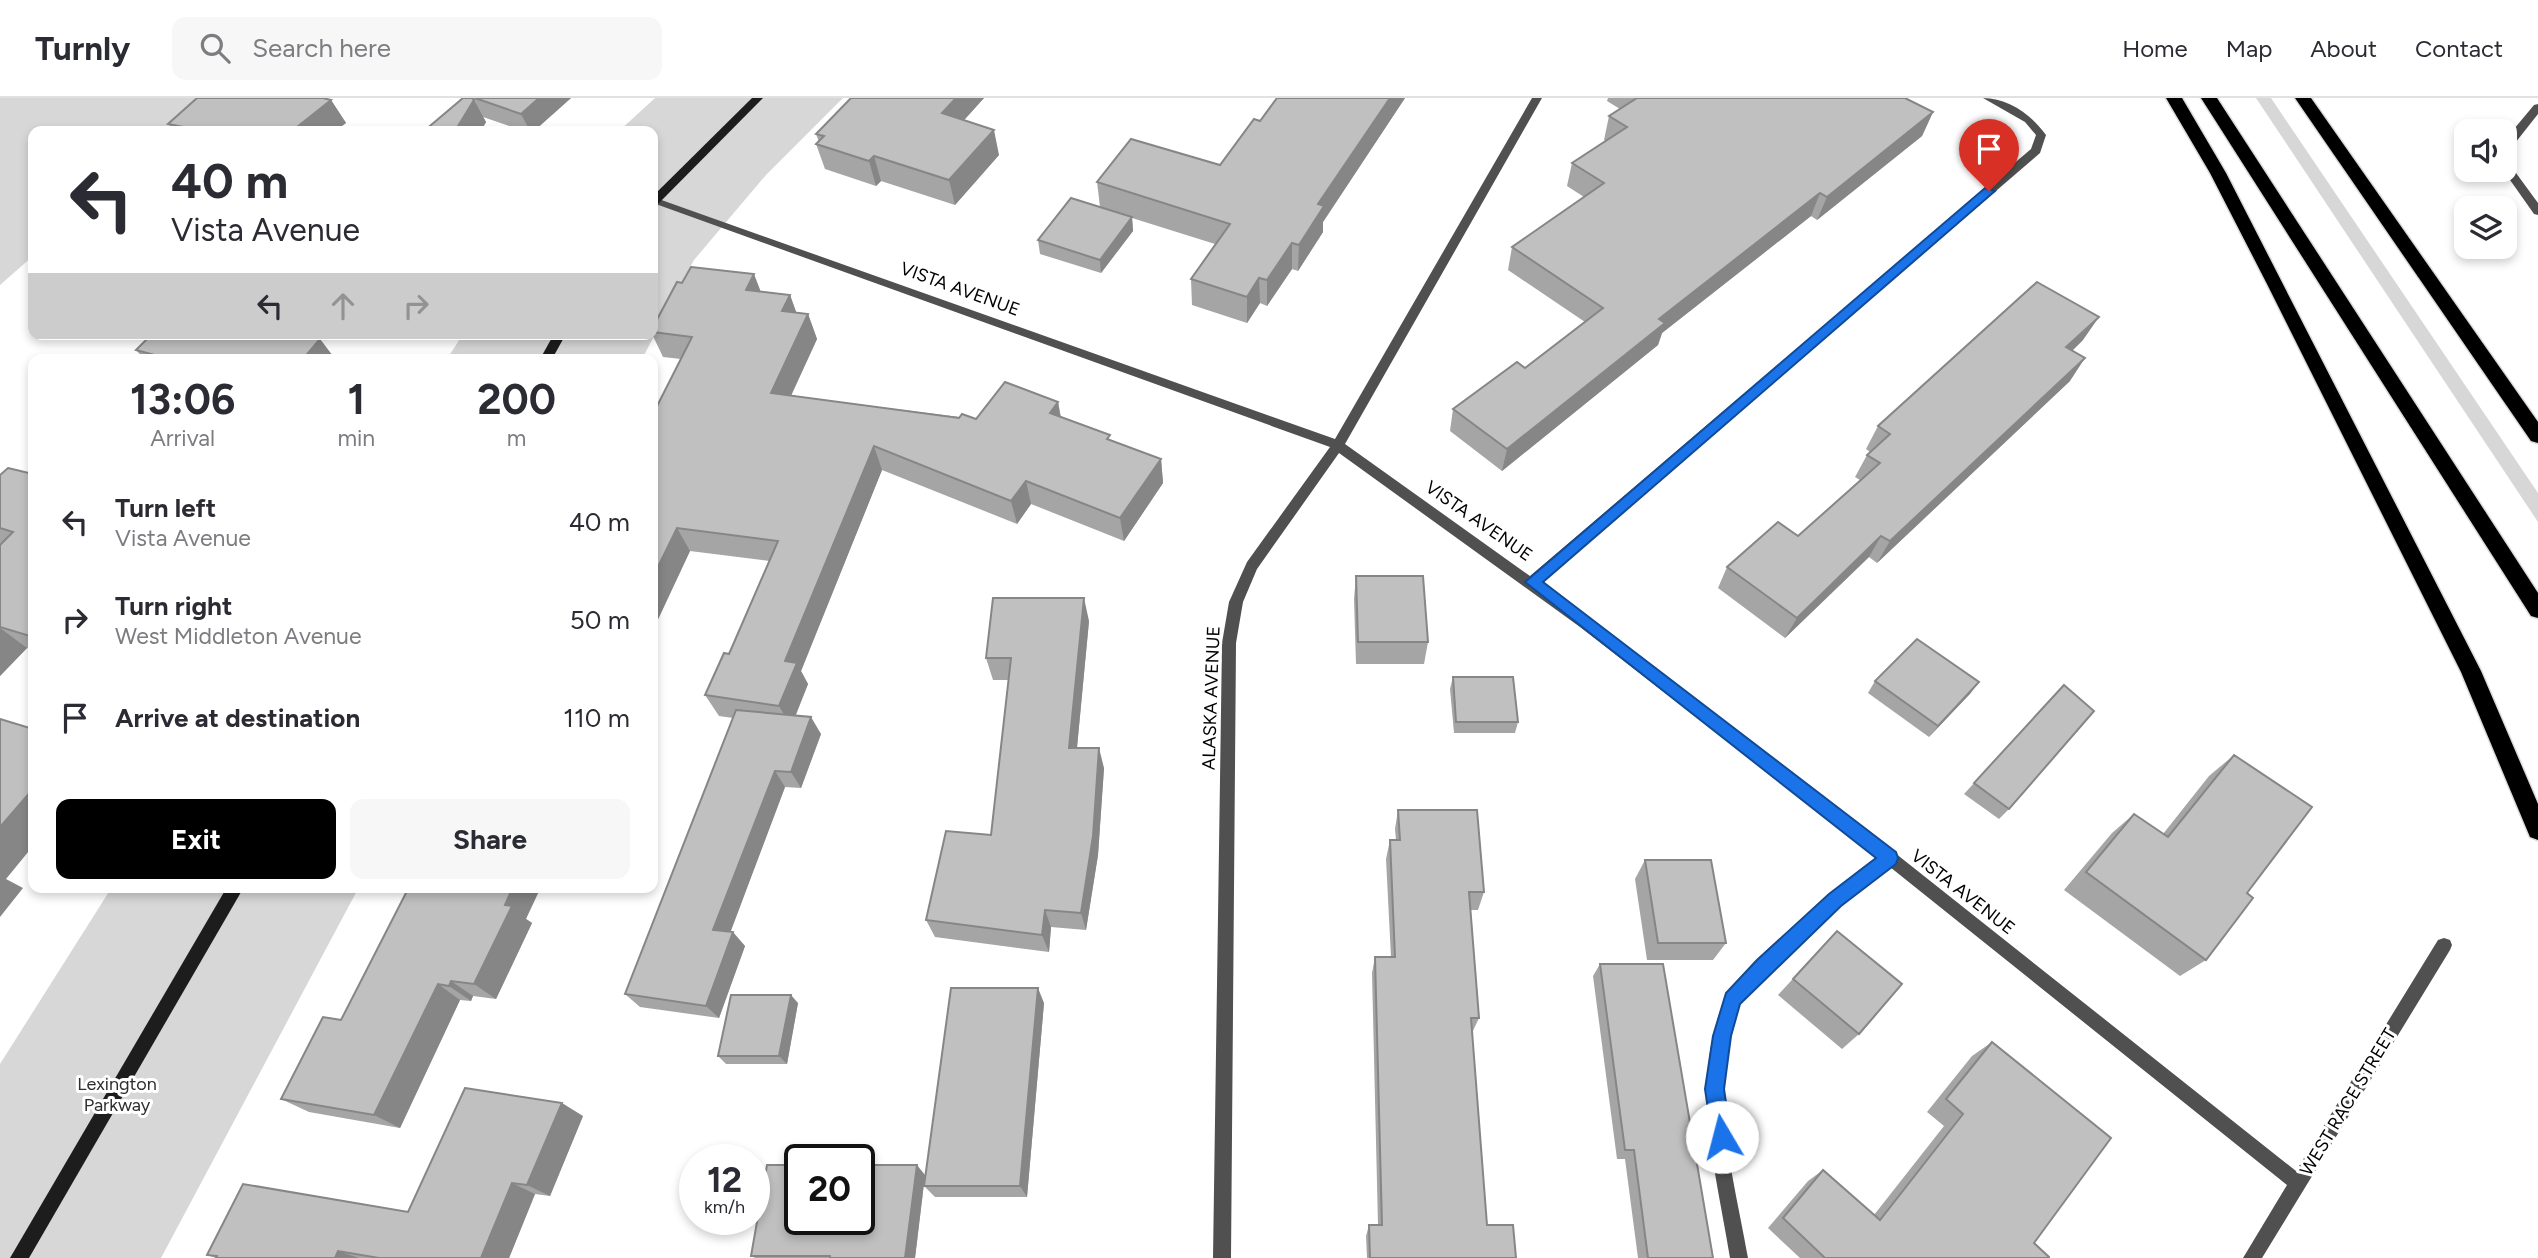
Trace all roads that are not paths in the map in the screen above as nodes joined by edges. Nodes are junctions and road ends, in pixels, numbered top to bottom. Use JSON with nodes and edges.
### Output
{"nodes":[{"id":1,"x":758,"y":98,"type":"edge"},
{"id":2,"x":1537,"y":98,"type":"edge"},
{"id":3,"x":1988,"y":98,"type":"edge"},
{"id":4,"x":2174,"y":98,"type":"edge"},
{"id":5,"x":2209,"y":98,"type":"edge"},
{"id":6,"x":2303,"y":98,"type":"edge"},
{"id":7,"x":2538,"y":107,"type":"edge"},
{"id":8,"x":2517,"y":130,"type":"edge"},
{"id":9,"x":2517,"y":181,"type":"edge"},
{"id":10,"x":658,"y":197,"type":"edge"},
{"id":11,"x":658,"y":202,"type":"edge"},
{"id":12,"x":2538,"y":211,"type":"edge"},
{"id":13,"x":2538,"y":436,"type":"edge"},
{"id":14,"x":1338,"y":445,"type":"junction"},
{"id":15,"x":1532,"y":582,"type":"junction"},
{"id":16,"x":2538,"y":610,"type":"edge"},
{"id":17,"x":2538,"y":830,"type":"edge"},
{"id":18,"x":1889,"y":858,"type":"junction"},
{"id":19,"x":232,"y":893,"type":"edge"},
{"id":20,"x":2444,"y":945,"type":"dead end"},
{"id":21,"x":2298,"y":1183,"type":"junction"},
{"id":22,"x":19,"y":1258,"type":"edge"},
{"id":23,"x":1222,"y":1258,"type":"edge"},
{"id":24,"x":1740,"y":1258,"type":"edge"},
{"id":25,"x":2252,"y":1258,"type":"edge"}],
"edges":[{"from":1,"to":10,"type":"street"},
{"from":2,"to":14,"type":"street","name":"ALASKA AVENUE"},
{"from":3,"to":15,"type":"street"},
{"from":4,"to":17,"type":"highway"},
{"from":5,"to":16,"type":"highway"},
{"from":6,"to":13,"type":"highway"},
{"from":7,"to":8,"type":"street"},
{"from":9,"to":12,"type":"street"},
{"from":11,"to":14,"type":"street","name":"VISTA AVENUE"},
{"from":14,"to":15,"type":"street","name":"VISTA AVENUE"},
{"from":14,"to":23,"type":"street","name":"ALASKA AVENUE"},
{"from":15,"to":18,"type":"street","name":"VISTA AVENUE"},
{"from":18,"to":21,"type":"street","name":"VISTA AVENUE"},
{"from":18,"to":24,"type":"street"},
{"from":19,"to":22,"type":"street"},
{"from":20,"to":21,"type":"street","name":"WEST RACE STREET"},
{"from":21,"to":25,"type":"street","name":"WEST RACE STREET"}]}
